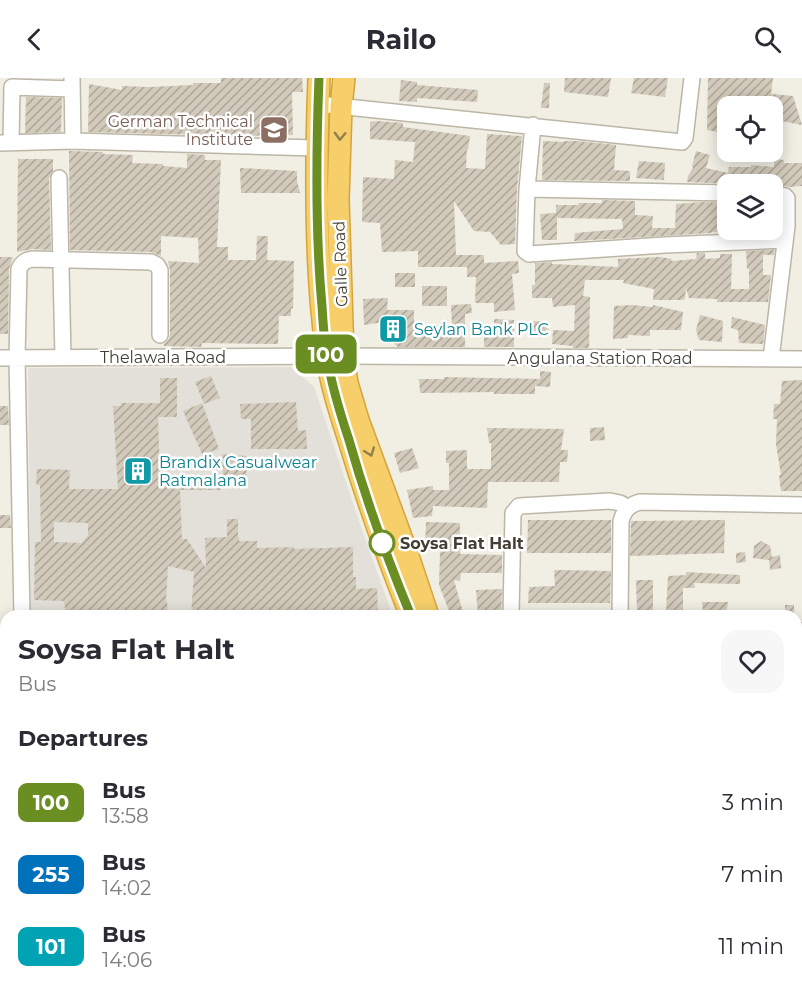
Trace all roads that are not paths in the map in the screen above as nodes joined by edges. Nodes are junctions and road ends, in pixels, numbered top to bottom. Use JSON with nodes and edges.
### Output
{"nodes":[{"id":1,"x":319,"y":78,"type":"edge"},
{"id":2,"x":344,"y":78,"type":"edge"},
{"id":3,"x":693,"y":78,"type":"edge"},
{"id":4,"x":72,"y":84,"type":"edge"},
{"id":5,"x":318,"y":104,"type":"junction"},
{"id":6,"x":341,"y":107,"type":"junction"},
{"id":7,"x":533,"y":125,"type":"junction"},
{"id":8,"x":73,"y":141,"type":"junction"},
{"id":9,"x":6,"y":143,"type":"edge"},
{"id":10,"x":316,"y":148,"type":"junction"},
{"id":11,"x":59,"y":178,"type":"dead end"},
{"id":12,"x":527,"y":189,"type":"junction"},
{"id":13,"x":717,"y":193,"type":"edge"},
{"id":14,"x":783,"y":195,"type":"edge"},
{"id":15,"x":791,"y":231,"type":"edge"},
{"id":16,"x":62,"y":260,"type":"junction"},
{"id":17,"x":160,"y":335,"type":"dead end"},
{"id":18,"x":335,"y":356,"type":"junction"},
{"id":19,"x":17,"y":357,"type":"junction"},
{"id":20,"x":63,"y":357,"type":"junction"},
{"id":21,"x":0,"y":358,"type":"edge"},
{"id":22,"x":771,"y":359,"type":"junction"},
{"id":23,"x":802,"y":359,"type":"edge"},
{"id":24,"x":802,"y":505,"type":"edge"},
{"id":25,"x":624,"y":514,"type":"junction"},
{"id":26,"x":22,"y":610,"type":"edge"},
{"id":27,"x":409,"y":610,"type":"edge"},
{"id":28,"x":426,"y":610,"type":"edge"},
{"id":29,"x":511,"y":610,"type":"edge"},
{"id":30,"x":620,"y":610,"type":"edge"}],
"edges":[{"from":1,"to":5,"type":"highway","name":"Galle Road"},
{"from":2,"to":6,"type":"highway","name":"Galle Road"},
{"from":3,"to":7,"type":"street"},
{"from":4,"to":8,"type":"street"},
{"from":4,"to":9,"type":"street"},
{"from":5,"to":6,"type":"street"},
{"from":5,"to":10,"type":"highway","name":"Galle Road"},
{"from":6,"to":7,"type":"street"},
{"from":6,"to":18,"type":"highway","name":"Galle Road","one_way":true},
{"from":7,"to":12,"type":"street"},
{"from":8,"to":9,"type":"street"},
{"from":8,"to":10,"type":"street"},
{"from":10,"to":18,"type":"highway","name":"Galle Road"},
{"from":11,"to":16,"type":"street"},
{"from":12,"to":13,"type":"street"},
{"from":12,"to":15,"type":"street"},
{"from":14,"to":15,"type":"street"},
{"from":15,"to":22,"type":"street"},
{"from":16,"to":17,"type":"street"},
{"from":16,"to":19,"type":"street"},
{"from":16,"to":20,"type":"street"},
{"from":18,"to":20,"type":"street","name":"Thelawala Road"},
{"from":18,"to":22,"type":"street","name":"Angulana Station Road"},
{"from":18,"to":27,"type":"highway","name":"Galle Road"},
{"from":18,"to":28,"type":"highway","name":"Galle Road","one_way":true},
{"from":19,"to":20,"type":"street","name":"Thelawala Road"},
{"from":19,"to":21,"type":"street","name":"Thelawala Road"},
{"from":19,"to":26,"type":"street"},
{"from":22,"to":23,"type":"street","name":"Angulana Station Road"},
{"from":24,"to":25,"type":"street"},
{"from":25,"to":29,"type":"street"},
{"from":25,"to":30,"type":"street"}]}
